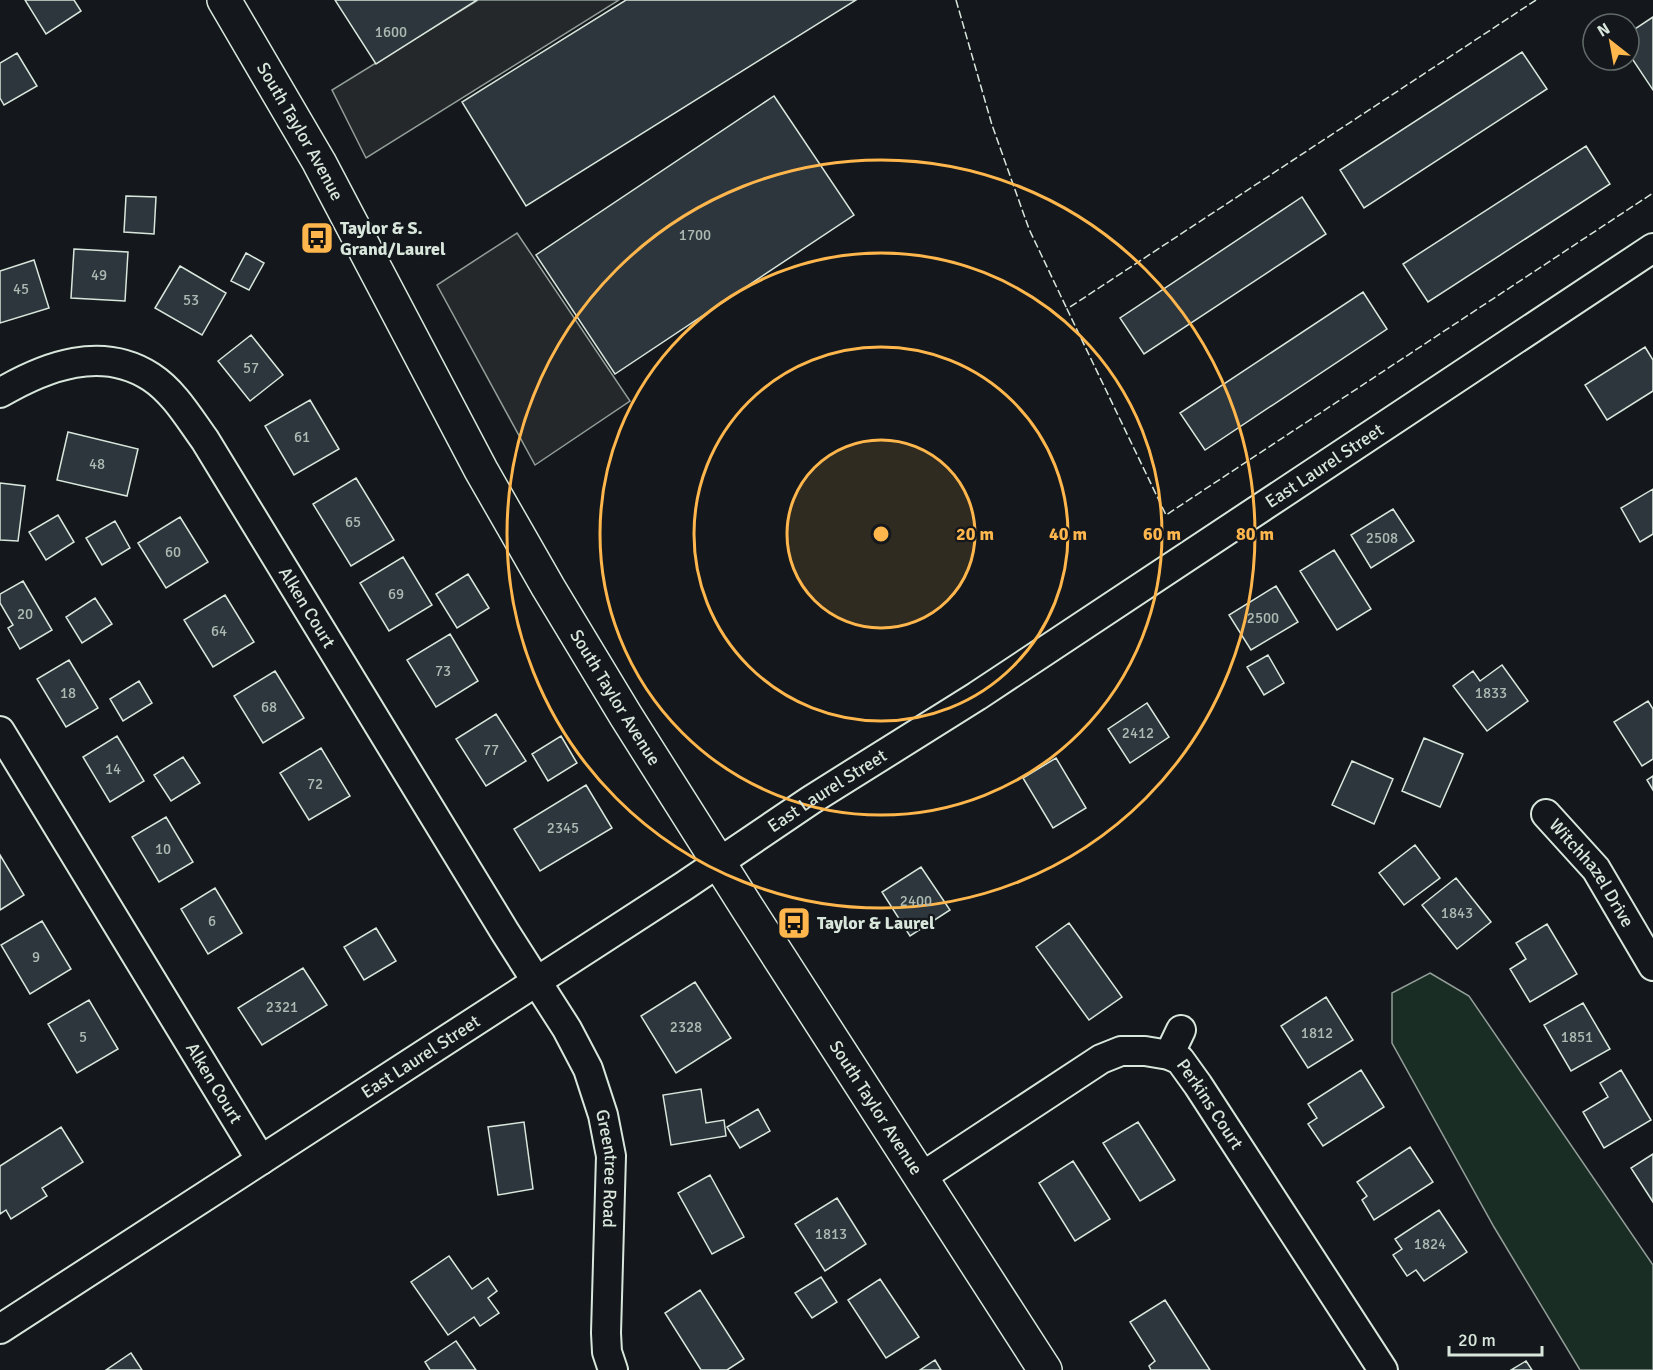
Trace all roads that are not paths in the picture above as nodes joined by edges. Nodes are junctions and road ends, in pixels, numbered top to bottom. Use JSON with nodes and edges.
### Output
{"nodes":[{"id":1,"x":224,"y":0,"type":"edge"},
{"id":2,"x":1653,"y":248,"type":"edge"},
{"id":3,"x":0,"y":393,"type":"edge"},
{"id":4,"x":0,"y":731,"type":"edge"},
{"id":5,"x":1546,"y":814,"type":"dead end"},
{"id":6,"x":718,"y":862,"type":"junction"},
{"id":7,"x":1653,"y":966,"type":"edge"},
{"id":8,"x":538,"y":981,"type":"junction"},
{"id":9,"x":1181,"y":1030,"type":"dead end"},
{"id":10,"x":1169,"y":1055,"type":"junction"},
{"id":11,"x":261,"y":1160,"type":"junction"},
{"id":12,"x":920,"y":1178,"type":"junction"},
{"id":13,"x":0,"y":1329,"type":"edge"},
{"id":14,"x":613,"y":1370,"type":"edge"},
{"id":15,"x":1045,"y":1370,"type":"edge"},
{"id":16,"x":1383,"y":1370,"type":"edge"}],
"edges":[{"from":1,"to":6,"type":"street","name":"South Taylor Avenue"},
{"from":2,"to":6,"type":"street","name":"East Laurel Street"},
{"from":3,"to":8,"type":"street","name":"Alken Court"},
{"from":4,"to":11,"type":"street","name":"Alken Court"},
{"from":5,"to":7,"type":"street","name":"Witchhazel Drive"},
{"from":6,"to":8,"type":"street","name":"East Laurel Street"},
{"from":6,"to":12,"type":"street","name":"South Taylor Avenue"},
{"from":8,"to":11,"type":"street","name":"East Laurel Street"},
{"from":8,"to":14,"type":"street","name":"Greentree Road"},
{"from":9,"to":10,"type":"street"},
{"from":10,"to":12,"type":"street","name":"Perkins Court"},
{"from":10,"to":16,"type":"street","name":"Perkins Court"},
{"from":11,"to":13,"type":"street","name":"East Laurel Street"},
{"from":12,"to":15,"type":"street","name":"South Taylor Avenue"}]}
